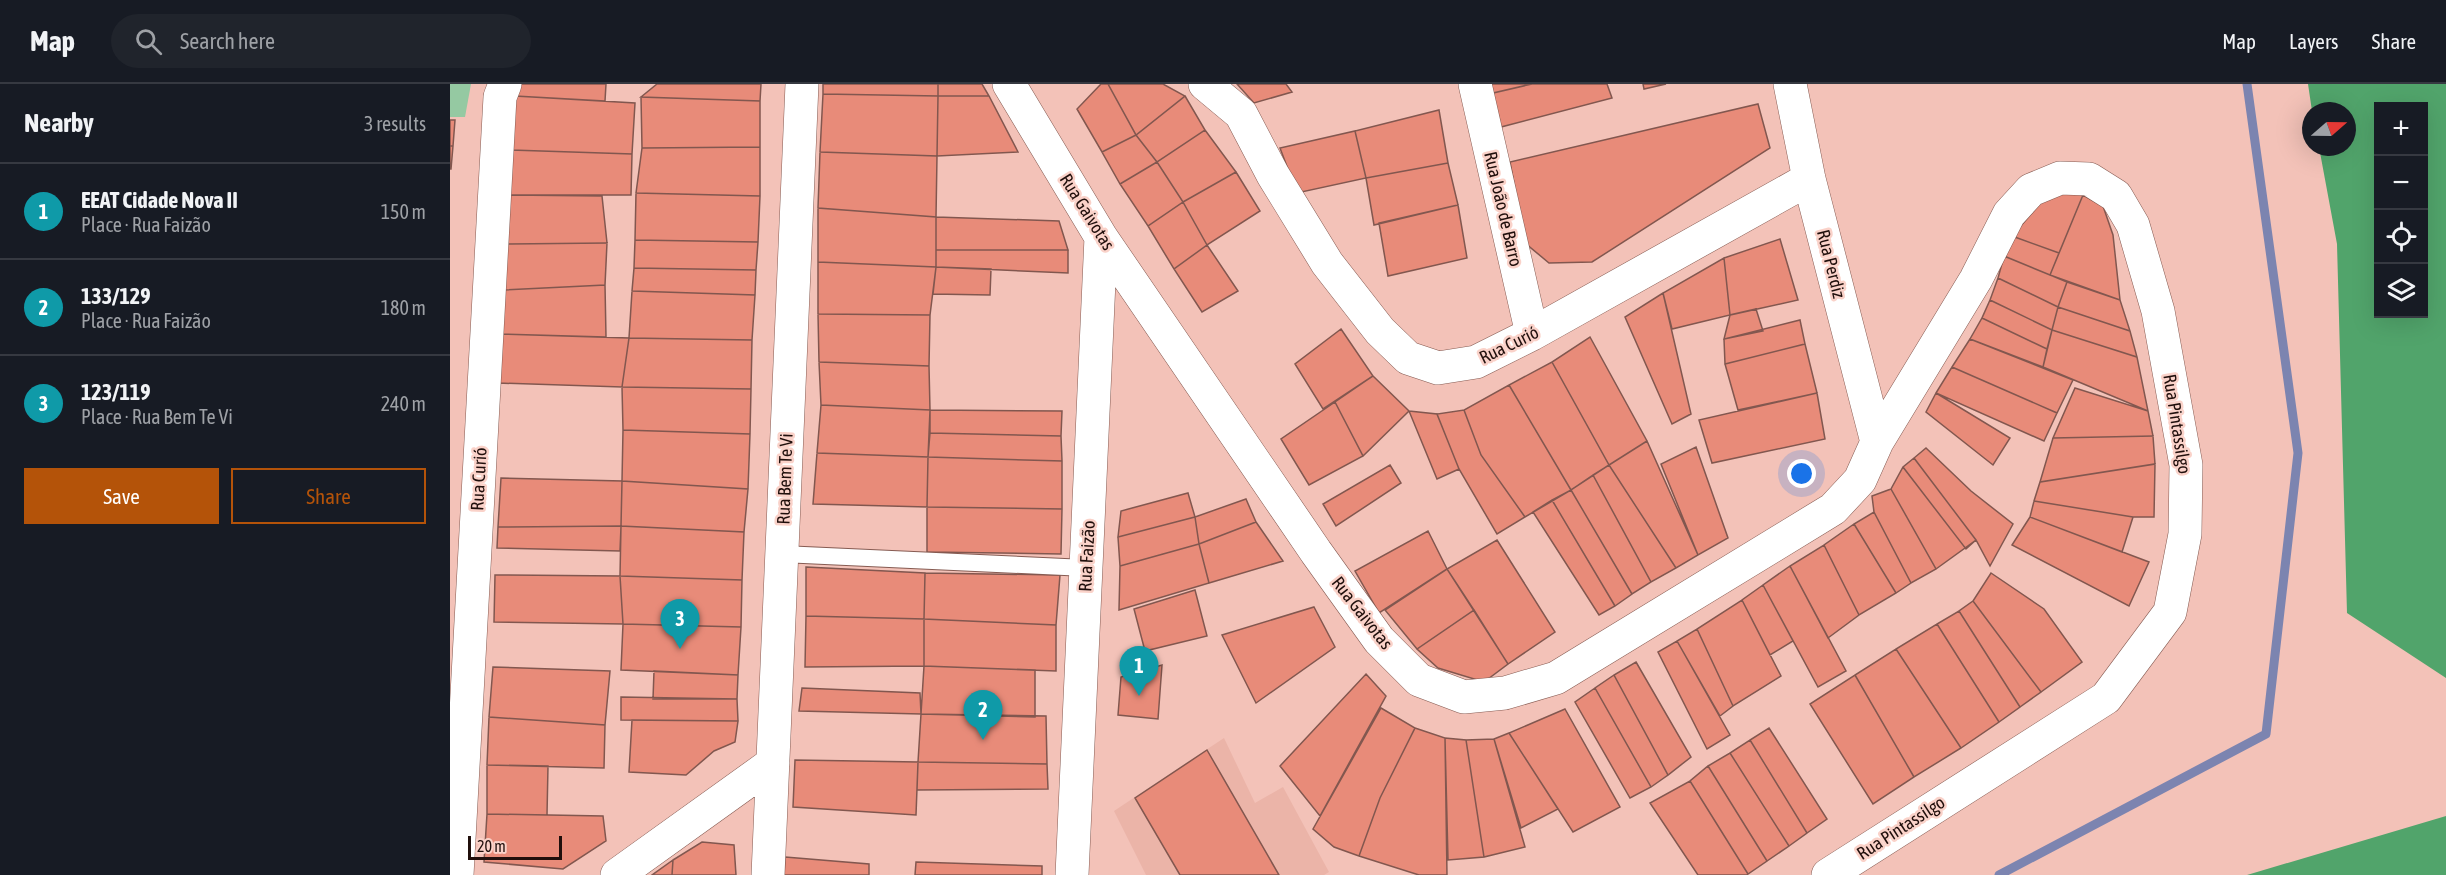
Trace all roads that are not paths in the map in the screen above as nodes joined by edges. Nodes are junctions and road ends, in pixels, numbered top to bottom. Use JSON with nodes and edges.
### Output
{"nodes":[{"id":1,"x":504,"y":84,"type":"edge"},
{"id":2,"x":802,"y":84,"type":"edge"},
{"id":3,"x":1009,"y":84,"type":"edge"},
{"id":4,"x":1205,"y":84,"type":"edge"},
{"id":5,"x":1474,"y":84,"type":"edge"},
{"id":6,"x":1790,"y":84,"type":"edge"},
{"id":7,"x":1809,"y":179,"type":"junction"},
{"id":8,"x":1101,"y":237,"type":"junction"},
{"id":9,"x":1532,"y":334,"type":"junction"},
{"id":10,"x":1876,"y":442,"type":"junction"},
{"id":11,"x":782,"y":554,"type":"junction"},
{"id":12,"x":1086,"y":568,"type":"junction"},
{"id":13,"x":772,"y":763,"type":"junction"},
{"id":14,"x":457,"y":875,"type":"edge"},
{"id":15,"x":617,"y":875,"type":"edge"},
{"id":16,"x":768,"y":875,"type":"edge"},
{"id":17,"x":1072,"y":875,"type":"edge"},
{"id":18,"x":1828,"y":875,"type":"edge"}],
"edges":[{"from":1,"to":14,"type":"street","name":"Rua Curió"},
{"from":2,"to":11,"type":"street","name":"Rua Bem Te Vi"},
{"from":3,"to":8,"type":"street","name":"Rua Gaivotas"},
{"from":4,"to":9,"type":"street","name":"Rua Curió"},
{"from":5,"to":9,"type":"street","name":"Rua João de Barro"},
{"from":6,"to":7,"type":"street","name":"Rua Perdiz"},
{"from":7,"to":9,"type":"street","name":"Rua Curió"},
{"from":7,"to":10,"type":"street","name":"Rua Perdiz"},
{"from":8,"to":10,"type":"street","name":"Rua Gaivotas"},
{"from":8,"to":12,"type":"street","name":"Rua Faizão"},
{"from":10,"to":18,"type":"street","name":"Rua Pintassilgo"},
{"from":11,"to":12,"type":"lane"},
{"from":11,"to":13,"type":"street","name":"Rua Bem Te Vi"},
{"from":12,"to":17,"type":"street","name":"Rua Faizão"},
{"from":13,"to":15,"type":"street"},
{"from":13,"to":16,"type":"street","name":"Rua Bem Te Vi"}]}
